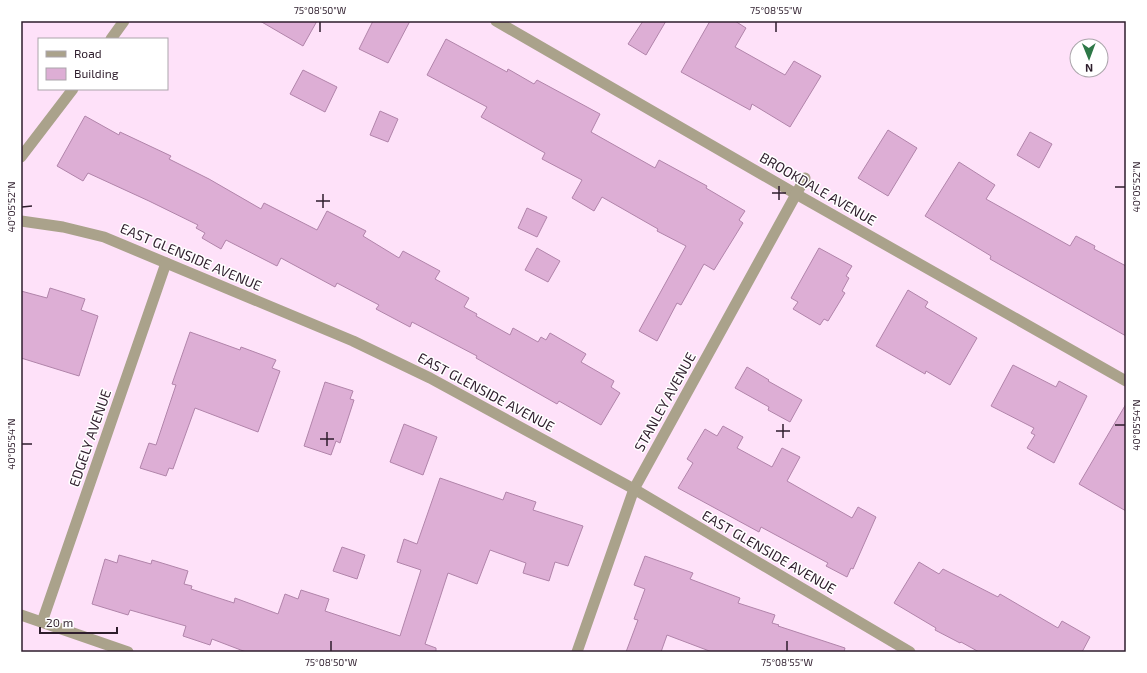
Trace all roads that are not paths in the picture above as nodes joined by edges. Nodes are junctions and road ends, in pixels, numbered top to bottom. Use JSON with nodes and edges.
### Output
{"nodes":[{"id":1,"x":124,"y":21,"type":"edge"},
{"id":2,"x":496,"y":21,"type":"edge"},
{"id":3,"x":112,"y":38,"type":"edge"},
{"id":4,"x":72,"y":90,"type":"edge"},
{"id":5,"x":21,"y":157,"type":"edge"},
{"id":6,"x":805,"y":178,"type":"dead end"},
{"id":7,"x":796,"y":194,"type":"junction"},
{"id":8,"x":21,"y":221,"type":"edge"},
{"id":9,"x":166,"y":263,"type":"junction"},
{"id":10,"x":1126,"y":380,"type":"edge"},
{"id":11,"x":634,"y":489,"type":"junction"},
{"id":12,"x":21,"y":615,"type":"edge"},
{"id":13,"x":42,"y":622,"type":"junction"},
{"id":14,"x":128,"y":652,"type":"edge"},
{"id":15,"x":577,"y":652,"type":"edge"},
{"id":16,"x":910,"y":652,"type":"edge"}],
"edges":[{"from":1,"to":3,"type":"street"},
{"from":2,"to":7,"type":"street","name":"BROOKDALE AVENUE"},
{"from":4,"to":5,"type":"street"},
{"from":6,"to":7,"type":"street","name":"STANLEY AVENUE"},
{"from":7,"to":10,"type":"street","name":"BROOKDALE AVENUE"},
{"from":7,"to":11,"type":"street","name":"STANLEY AVENUE"},
{"from":8,"to":9,"type":"street","name":"EAST GLENSIDE AVENUE"},
{"from":9,"to":11,"type":"street","name":"EAST GLENSIDE AVENUE"},
{"from":9,"to":13,"type":"street","name":"EDGELY AVENUE"},
{"from":11,"to":15,"type":"street","name":"STANLEY AVENUE"},
{"from":11,"to":16,"type":"street","name":"EAST GLENSIDE AVENUE"},
{"from":12,"to":13,"type":"street"},
{"from":13,"to":14,"type":"street"}]}
